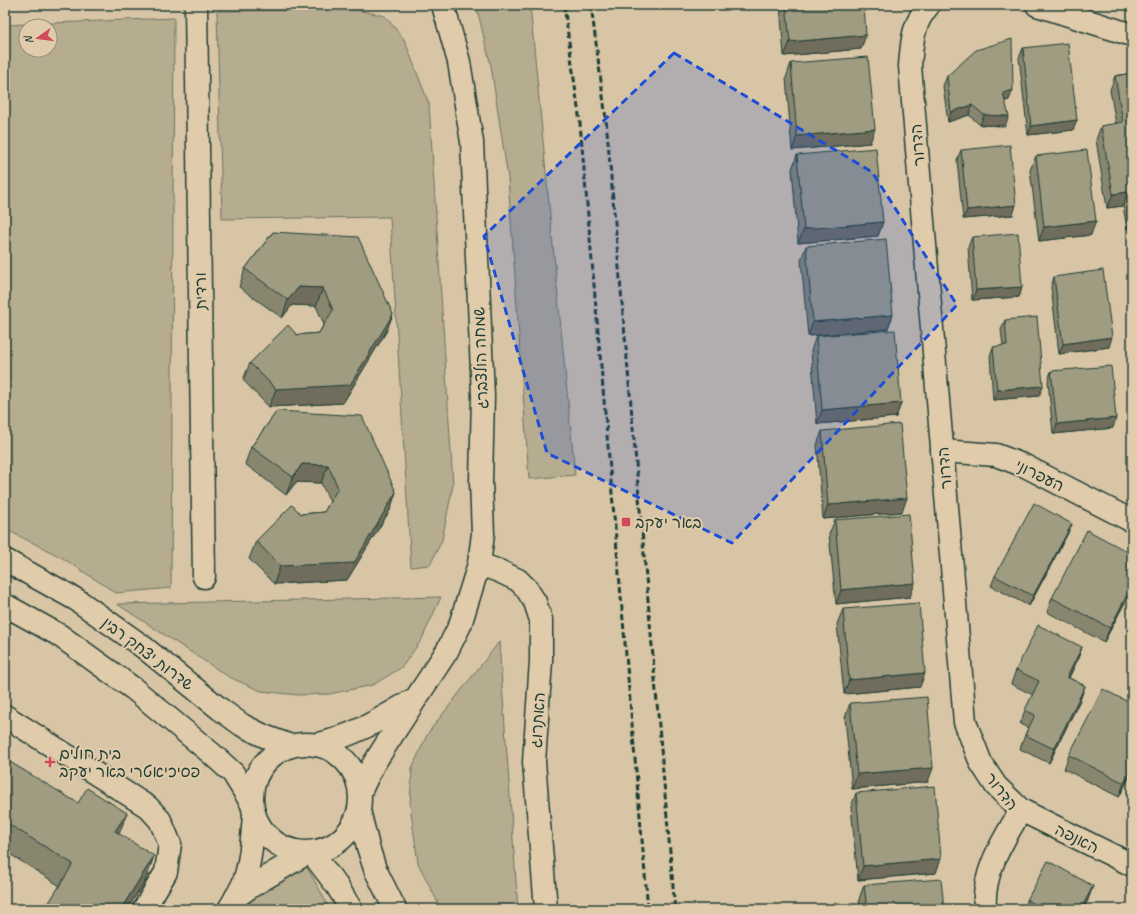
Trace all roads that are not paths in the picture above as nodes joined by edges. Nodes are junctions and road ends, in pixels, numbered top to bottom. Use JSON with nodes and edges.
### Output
{"nodes":[{"id":1,"x":196,"y":5,"type":"edge"},
{"id":2,"x":443,"y":5,"type":"edge"},
{"id":3,"x":929,"y":5,"type":"edge"},
{"id":4,"x":1037,"y":5,"type":"edge"},
{"id":5,"x":1132,"y":35,"type":"edge"},
{"id":6,"x":942,"y":451,"type":"junction"},
{"id":7,"x":1132,"y":521,"type":"edge"},
{"id":8,"x":5,"y":560,"type":"edge"},
{"id":9,"x":479,"y":564,"type":"junction"},
{"id":10,"x":204,"y":577,"type":"dead end"},
{"id":11,"x":5,"y":606,"type":"edge"},
{"id":12,"x":415,"y":699,"type":"junction"},
{"id":13,"x":5,"y":716,"type":"edge"},
{"id":14,"x":315,"y":745,"type":"junction"},
{"id":15,"x":291,"y":746,"type":"junction"},
{"id":16,"x":359,"y":801,"type":"junction"},
{"id":17,"x":253,"y":809,"type":"junction"},
{"id":18,"x":1021,"y":810,"type":"junction"},
{"id":19,"x":309,"y":852,"type":"junction"},
{"id":20,"x":1132,"y":865,"type":"edge"},
{"id":21,"x":232,"y":903,"type":"edge"},
{"id":22,"x":144,"y":909,"type":"edge"},
{"id":23,"x":351,"y":909,"type":"edge"},
{"id":24,"x":395,"y":909,"type":"edge"},
{"id":25,"x":546,"y":909,"type":"edge"},
{"id":26,"x":985,"y":909,"type":"edge"}],
"edges":[{"from":1,"to":10,"type":"street","name":"ורדית"},
{"from":2,"to":9,"type":"street","name":"שמחה הולצברג"},
{"from":3,"to":6,"type":"street","name":"הדרור"},
{"from":4,"to":5,"type":"street"},
{"from":6,"to":7,"type":"street","name":"העפרוני"},
{"from":6,"to":18,"type":"street","name":"הדרור"},
{"from":8,"to":15,"type":"street","name":"שדרות יצחק רבין"},
{"from":9,"to":12,"type":"street","name":"שמחה הולצברג"},
{"from":9,"to":25,"type":"street","name":"האתרוג"},
{"from":11,"to":17,"type":"street"},
{"from":12,"to":14,"type":"street","name":"שמחה הולצברג"},
{"from":12,"to":16,"type":"street","name":"שמחה הולצברג"},
{"from":13,"to":22,"type":"street"},
{"from":14,"to":15,"type":"street"},
{"from":14,"to":16,"type":"street"},
{"from":15,"to":17,"type":"street"},
{"from":16,"to":19,"type":"street"},
{"from":16,"to":24,"type":"street"},
{"from":17,"to":19,"type":"street"},
{"from":17,"to":21,"type":"street"},
{"from":18,"to":20,"type":"street","name":"האנפה"},
{"from":18,"to":26,"type":"street","name":"הדרור"},
{"from":19,"to":21,"type":"street"},
{"from":19,"to":23,"type":"street"}]}
